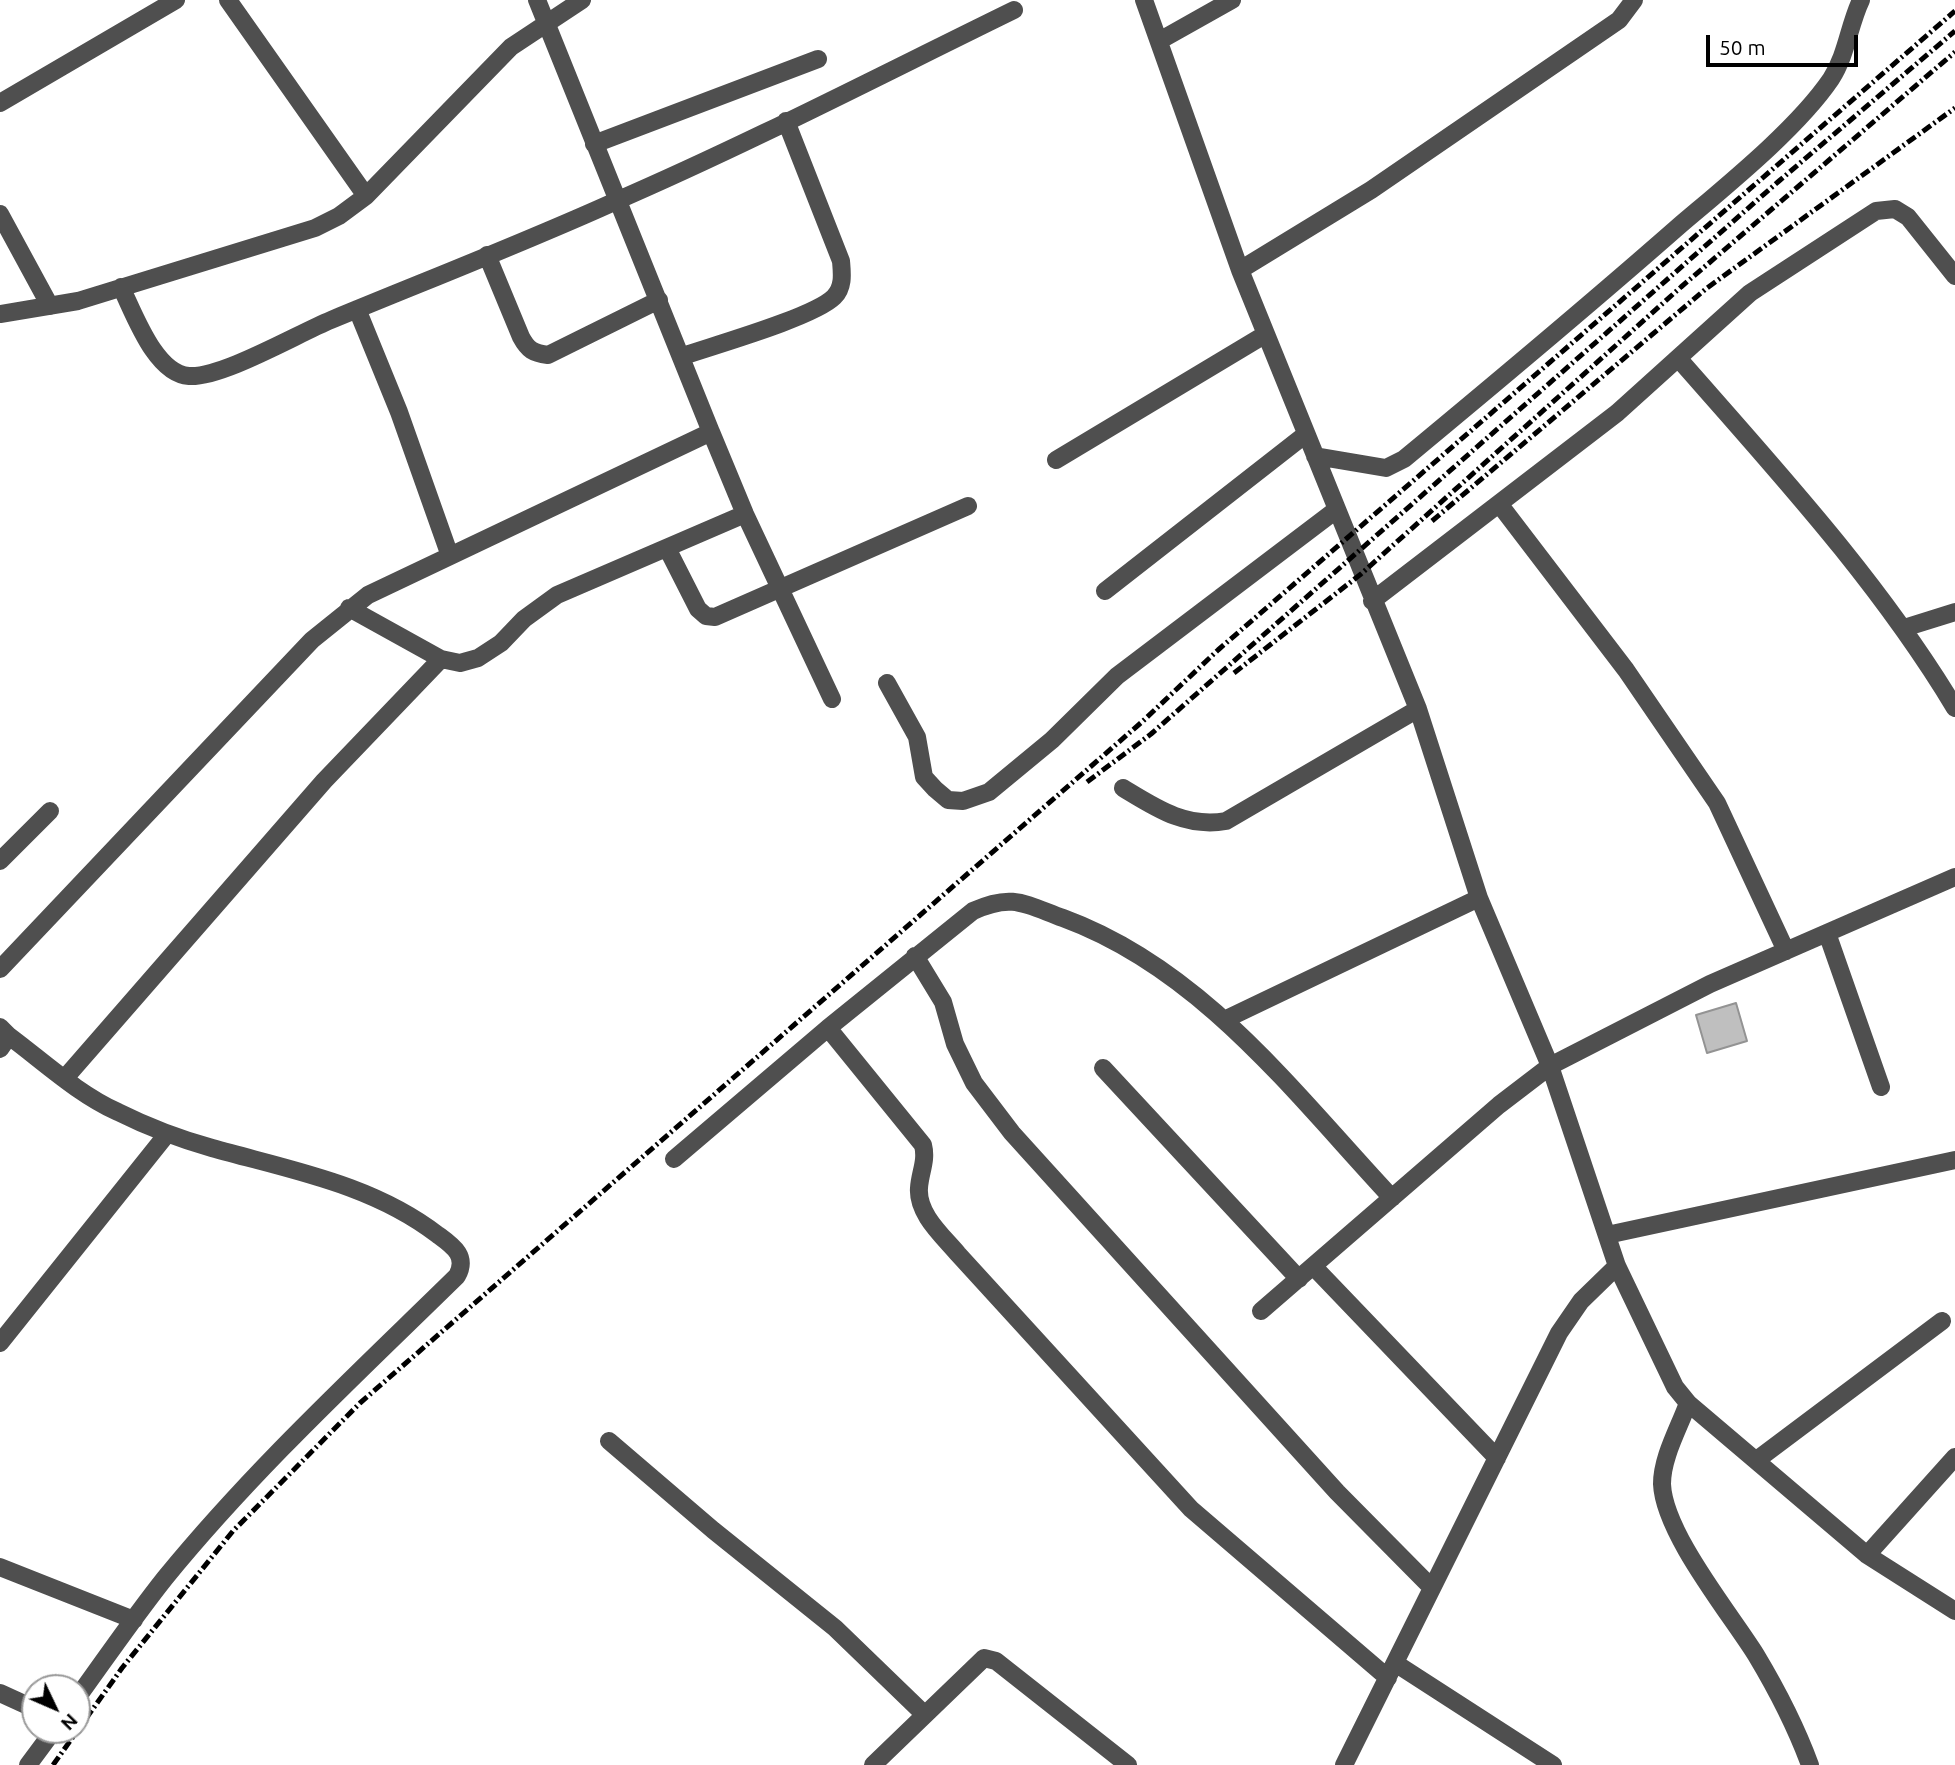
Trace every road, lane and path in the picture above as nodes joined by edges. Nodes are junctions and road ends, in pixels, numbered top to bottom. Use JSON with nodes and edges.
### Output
{"nodes":[{"id":1,"x":176,"y":0,"type":"edge"},
{"id":2,"x":228,"y":0,"type":"edge"},
{"id":3,"x":537,"y":0,"type":"edge"},
{"id":4,"x":582,"y":0,"type":"edge"},
{"id":5,"x":1144,"y":0,"type":"edge"},
{"id":6,"x":1232,"y":0,"type":"edge"},
{"id":7,"x":1634,"y":0,"type":"edge"},
{"id":8,"x":1862,"y":2,"type":"edge"},
{"id":9,"x":1014,"y":10,"type":"dead end"},
{"id":10,"x":546,"y":20,"type":"junction"},
{"id":11,"x":1159,"y":41,"type":"junction"},
{"id":12,"x":818,"y":59,"type":"dead end"},
{"id":13,"x":0,"y":103,"type":"edge"},
{"id":14,"x":786,"y":121,"type":"junction"},
{"id":15,"x":594,"y":144,"type":"junction"},
{"id":16,"x":366,"y":196,"type":"junction"},
{"id":17,"x":616,"y":202,"type":"junction"},
{"id":18,"x":0,"y":214,"type":"edge"},
{"id":19,"x":487,"y":255,"type":"junction"},
{"id":20,"x":1240,"y":270,"type":"junction"},
{"id":21,"x":1955,"y":275,"type":"edge"},
{"id":22,"x":121,"y":288,"type":"junction"},
{"id":23,"x":659,"y":300,"type":"junction"},
{"id":24,"x":50,"y":306,"type":"junction"},
{"id":25,"x":357,"y":309,"type":"junction"},
{"id":26,"x":0,"y":314,"type":"edge"},
{"id":27,"x":1266,"y":334,"type":"junction"},
{"id":28,"x":683,"y":356,"type":"junction"},
{"id":29,"x":1678,"y":358,"type":"junction"},
{"id":30,"x":711,"y":432,"type":"junction"},
{"id":31,"x":1306,"y":434,"type":"junction"},
{"id":32,"x":1315,"y":456,"type":"junction"},
{"id":33,"x":1056,"y":460,"type":"dead end"},
{"id":34,"x":1500,"y":505,"type":"junction"},
{"id":35,"x":968,"y":506,"type":"dead end"},
{"id":36,"x":1336,"y":510,"type":"junction"},
{"id":37,"x":745,"y":514,"type":"junction"},
{"id":38,"x":667,"y":548,"type":"junction"},
{"id":39,"x":450,"y":556,"type":"junction"},
{"id":40,"x":779,"y":587,"type":"junction"},
{"id":41,"x":1105,"y":592,"type":"dead end"},
{"id":42,"x":1372,"y":601,"type":"junction"},
{"id":43,"x":349,"y":608,"type":"junction"},
{"id":44,"x":1955,"y":612,"type":"edge"},
{"id":45,"x":1904,"y":628,"type":"junction"},
{"id":46,"x":441,"y":659,"type":"junction"},
{"id":47,"x":887,"y":683,"type":"dead end"},
{"id":48,"x":832,"y":699,"type":"dead end"},
{"id":49,"x":1955,"y":708,"type":"edge"},
{"id":50,"x":1418,"y":709,"type":"junction"},
{"id":51,"x":1123,"y":788,"type":"dead end"},
{"id":52,"x":50,"y":811,"type":"dead end"},
{"id":53,"x":0,"y":861,"type":"edge"},
{"id":54,"x":1955,"y":877,"type":"edge"},
{"id":55,"x":1479,"y":898,"type":"junction"},
{"id":56,"x":1827,"y":933,"type":"junction"},
{"id":57,"x":1786,"y":951,"type":"junction"},
{"id":58,"x":915,"y":956,"type":"junction"},
{"id":59,"x":0,"y":969,"type":"edge"},
{"id":60,"x":1224,"y":1020,"type":"junction"},
{"id":61,"x":828,"y":1028,"type":"junction"},
{"id":62,"x":3,"y":1037,"type":"edge"},
{"id":63,"x":1550,"y":1066,"type":"junction"},
{"id":64,"x":1103,"y":1068,"type":"dead end"},
{"id":65,"x":65,"y":1078,"type":"junction"},
{"id":66,"x":1881,"y":1087,"type":"dead end"},
{"id":67,"x":167,"y":1133,"type":"junction"},
{"id":68,"x":674,"y":1159,"type":"dead end"},
{"id":69,"x":1955,"y":1160,"type":"edge"},
{"id":70,"x":1392,"y":1198,"type":"junction"},
{"id":71,"x":1607,"y":1236,"type":"junction"},
{"id":72,"x":1313,"y":1266,"type":"junction"},
{"id":73,"x":1617,"y":1266,"type":"junction"},
{"id":74,"x":1299,"y":1279,"type":"junction"},
{"id":75,"x":1261,"y":1311,"type":"dead end"},
{"id":76,"x":1942,"y":1321,"type":"dead end"},
{"id":77,"x":0,"y":1343,"type":"edge"},
{"id":78,"x":1688,"y":1403,"type":"junction"},
{"id":79,"x":609,"y":1441,"type":"dead end"},
{"id":80,"x":1955,"y":1457,"type":"edge"},
{"id":81,"x":1497,"y":1458,"type":"junction"},
{"id":82,"x":1758,"y":1459,"type":"junction"},
{"id":83,"x":1867,"y":1555,"type":"junction"},
{"id":84,"x":0,"y":1567,"type":"edge"},
{"id":85,"x":1432,"y":1588,"type":"junction"},
{"id":86,"x":1955,"y":1611,"type":"edge"},
{"id":87,"x":134,"y":1620,"type":"junction"},
{"id":88,"x":1391,"y":1670,"type":"junction"},
{"id":89,"x":91,"y":1679,"type":"edge"},
{"id":90,"x":0,"y":1693,"type":"edge"},
{"id":91,"x":21,"y":1703,"type":"edge"},
{"id":92,"x":924,"y":1714,"type":"junction"},
{"id":93,"x":44,"y":1744,"type":"edge"},
{"id":94,"x":28,"y":1765,"type":"edge"},
{"id":95,"x":873,"y":1765,"type":"edge"},
{"id":96,"x":1128,"y":1765,"type":"edge"},
{"id":97,"x":1344,"y":1765,"type":"edge"},
{"id":98,"x":1552,"y":1765,"type":"edge"},
{"id":99,"x":1810,"y":1765,"type":"edge"}],
"edges":[{"from":1,"to":13,"type":"street"},
{"from":2,"to":16,"type":"street"},
{"from":3,"to":10,"type":"street"},
{"from":4,"to":10,"type":"street"},
{"from":5,"to":11,"type":"street"},
{"from":6,"to":11,"type":"street"},
{"from":7,"to":20,"type":"street"},
{"from":8,"to":32,"type":"street"},
{"from":9,"to":14,"type":"street"},
{"from":10,"to":15,"type":"street"},
{"from":10,"to":16,"type":"street"},
{"from":11,"to":20,"type":"street"},
{"from":12,"to":15,"type":"street"},
{"from":14,"to":17,"type":"street"},
{"from":14,"to":28,"type":"street"},
{"from":15,"to":17,"type":"street"},
{"from":16,"to":22,"type":"street"},
{"from":17,"to":19,"type":"street"},
{"from":17,"to":23,"type":"street"},
{"from":18,"to":24,"type":"street"},
{"from":19,"to":23,"type":"street"},
{"from":19,"to":25,"type":"street"},
{"from":20,"to":27,"type":"street"},
{"from":21,"to":29,"type":"street"},
{"from":22,"to":24,"type":"street"},
{"from":22,"to":25,"type":"street"},
{"from":23,"to":28,"type":"street"},
{"from":24,"to":26,"type":"street"},
{"from":25,"to":39,"type":"street"},
{"from":27,"to":31,"type":"street"},
{"from":27,"to":33,"type":"street"},
{"from":28,"to":30,"type":"street"},
{"from":29,"to":34,"type":"street"},
{"from":29,"to":45,"type":"street"},
{"from":30,"to":37,"type":"street"},
{"from":30,"to":39,"type":"street"},
{"from":31,"to":32,"type":"street"},
{"from":31,"to":41,"type":"street"},
{"from":32,"to":36,"type":"street"},
{"from":34,"to":42,"type":"street"},
{"from":34,"to":57,"type":"street"},
{"from":35,"to":40,"type":"street"},
{"from":36,"to":42,"type":"street"},
{"from":36,"to":47,"type":"street"},
{"from":37,"to":38,"type":"street"},
{"from":37,"to":40,"type":"street"},
{"from":38,"to":40,"type":"street"},
{"from":38,"to":46,"type":"street"},
{"from":39,"to":43,"type":"street"},
{"from":40,"to":48,"type":"street"},
{"from":42,"to":50,"type":"street"},
{"from":43,"to":46,"type":"street"},
{"from":43,"to":59,"type":"street"},
{"from":44,"to":45,"type":"street"},
{"from":45,"to":49,"type":"street"},
{"from":46,"to":65,"type":"street"},
{"from":50,"to":51,"type":"street"},
{"from":50,"to":55,"type":"street"},
{"from":52,"to":53,"type":"street"},
{"from":54,"to":56,"type":"street"},
{"from":55,"to":60,"type":"street"},
{"from":55,"to":63,"type":"street"},
{"from":56,"to":57,"type":"street"},
{"from":56,"to":66,"type":"street"},
{"from":57,"to":63,"type":"street"},
{"from":58,"to":60,"type":"street"},
{"from":58,"to":61,"type":"street"},
{"from":58,"to":85,"type":"street"},
{"from":60,"to":70,"type":"street"},
{"from":61,"to":68,"type":"street"},
{"from":61,"to":88,"type":"street"},
{"from":62,"to":65,"type":"street"},
{"from":63,"to":70,"type":"street"},
{"from":63,"to":71,"type":"street"},
{"from":64,"to":74,"type":"street"},
{"from":65,"to":67,"type":"street"},
{"from":67,"to":77,"type":"street"},
{"from":67,"to":87,"type":"street"},
{"from":69,"to":71,"type":"street"},
{"from":70,"to":72,"type":"street"},
{"from":71,"to":73,"type":"street"},
{"from":72,"to":74,"type":"street"},
{"from":72,"to":81,"type":"street"},
{"from":73,"to":78,"type":"street"},
{"from":73,"to":81,"type":"street"},
{"from":74,"to":75,"type":"street"},
{"from":76,"to":82,"type":"street"},
{"from":78,"to":82,"type":"street"},
{"from":78,"to":99,"type":"street"},
{"from":79,"to":92,"type":"street"},
{"from":80,"to":83,"type":"street"},
{"from":81,"to":85,"type":"street"},
{"from":82,"to":83,"type":"street"},
{"from":83,"to":86,"type":"street"},
{"from":84,"to":87,"type":"street"},
{"from":85,"to":88,"type":"street"},
{"from":87,"to":89,"type":"street"},
{"from":88,"to":97,"type":"street"},
{"from":88,"to":98,"type":"street"},
{"from":90,"to":91,"type":"street"},
{"from":92,"to":95,"type":"street"},
{"from":92,"to":96,"type":"street"},
{"from":93,"to":94,"type":"street"}]}
